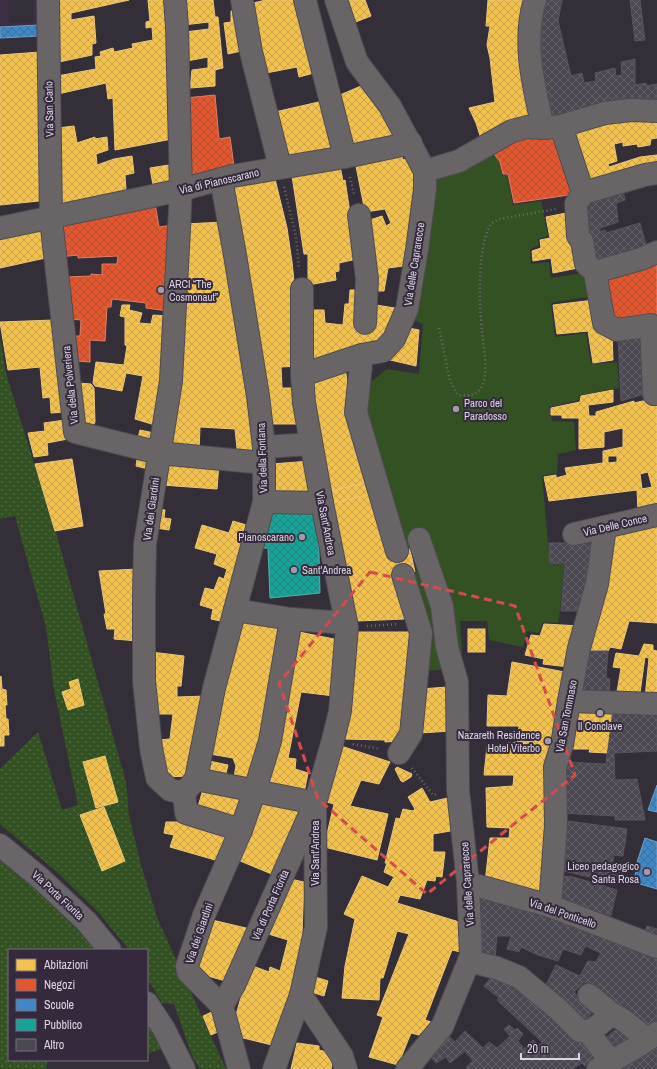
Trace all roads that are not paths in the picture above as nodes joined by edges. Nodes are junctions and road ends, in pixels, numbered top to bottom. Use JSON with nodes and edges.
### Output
{"nodes":[{"id":1,"x":48,"y":0,"type":"edge"},
{"id":2,"x":175,"y":0,"type":"edge"},
{"id":3,"x":242,"y":0,"type":"edge"},
{"id":4,"x":305,"y":0,"type":"edge"},
{"id":5,"x":336,"y":0,"type":"edge"},
{"id":6,"x":535,"y":0,"type":"edge"},
{"id":7,"x":657,"y":111,"type":"edge"},
{"id":8,"x":552,"y":127,"type":"junction"},
{"id":9,"x":411,"y":143,"type":"junction"},
{"id":10,"x":345,"y":157,"type":"junction"},
{"id":11,"x":280,"y":167,"type":"junction"},
{"id":12,"x":425,"y":171,"type":"junction"},
{"id":13,"x":657,"y":173,"type":"edge"},
{"id":14,"x":221,"y":179,"type":"junction"},
{"id":15,"x":181,"y":190,"type":"junction"},
{"id":16,"x":580,"y":200,"type":"junction"},
{"id":17,"x":359,"y":215,"type":"road end"},
{"id":18,"x":51,"y":219,"type":"junction"},
{"id":19,"x":0,"y":228,"type":"edge"},
{"id":20,"x":657,"y":252,"type":"edge"},
{"id":21,"x":595,"y":272,"type":"junction"},
{"id":22,"x":302,"y":289,"type":"road end"},
{"id":23,"x":365,"y":323,"type":"dead end"},
{"id":24,"x":362,"y":355,"type":"junction"},
{"id":25,"x":302,"y":375,"type":"junction"},
{"id":26,"x":657,"y":394,"type":"edge"},
{"id":27,"x":311,"y":444,"type":"junction"},
{"id":28,"x":159,"y":453,"type":"junction"},
{"id":29,"x":264,"y":455,"type":"junction"},
{"id":30,"x":264,"y":502,"type":"junction"},
{"id":31,"x":322,"y":503,"type":"junction"},
{"id":32,"x":657,"y":515,"type":"edge"},
{"id":33,"x":605,"y":528,"type":"junction"},
{"id":34,"x":574,"y":534,"type":"dead end"},
{"id":35,"x":419,"y":540,"type":"dead end"},
{"id":36,"x":397,"y":551,"type":"dead end"},
{"id":37,"x":403,"y":574,"type":"dead end"},
{"id":38,"x":235,"y":610,"type":"junction"},
{"id":39,"x":291,"y":619,"type":"junction"},
{"id":40,"x":346,"y":625,"type":"junction"},
{"id":41,"x":569,"y":701,"type":"junction"},
{"id":42,"x":657,"y":704,"type":"edge"},
{"id":43,"x":398,"y":753,"type":"dead end"},
{"id":44,"x":190,"y":786,"type":"junction"},
{"id":45,"x":255,"y":790,"type":"junction"},
{"id":46,"x":315,"y":803,"type":"junction"},
{"id":47,"x":241,"y":830,"type":"junction"},
{"id":48,"x":0,"y":845,"type":"edge"},
{"id":49,"x":468,"y":883,"type":"junction"},
{"id":50,"x":550,"y":906,"type":"junction"},
{"id":51,"x":657,"y":946,"type":"edge"},
{"id":52,"x":109,"y":949,"type":"edge"},
{"id":53,"x":469,"y":961,"type":"junction"},
{"id":54,"x":300,"y":995,"type":"junction"},
{"id":55,"x":589,"y":995,"type":"dead end"},
{"id":56,"x":148,"y":1005,"type":"edge"},
{"id":57,"x":222,"y":1006,"type":"junction"},
{"id":58,"x":612,"y":1014,"type":"junction"},
{"id":59,"x":589,"y":1033,"type":"junction"},
{"id":60,"x":652,"y":1036,"type":"edge"},
{"id":61,"x":605,"y":1065,"type":"edge"},
{"id":62,"x":184,"y":1069,"type":"edge"},
{"id":63,"x":239,"y":1069,"type":"edge"},
{"id":64,"x":274,"y":1069,"type":"edge"},
{"id":65,"x":346,"y":1069,"type":"edge"},
{"id":66,"x":407,"y":1069,"type":"edge"}],
"edges":[{"from":1,"to":18,"type":"street","name":"Via San Carlo"},
{"from":2,"to":15,"type":"street","name":"Via dei Giardini"},
{"from":3,"to":11,"type":"street"},
{"from":4,"to":10,"type":"street"},
{"from":5,"to":9,"type":"street","name":"Via delle Caprarecce"},
{"from":6,"to":8,"type":"street"},
{"from":7,"to":8,"type":"street"},
{"from":8,"to":12,"type":"street"},
{"from":8,"to":16,"type":"street"},
{"from":9,"to":10,"type":"street","name":"Via di Pianoscarano"},
{"from":9,"to":12,"type":"street","name":"Via delle Caprarecce"},
{"from":10,"to":11,"type":"street","name":"Via di Pianoscarano"},
{"from":11,"to":14,"type":"street","name":"Via di Pianoscarano"},
{"from":12,"to":24,"type":"street","name":"Via delle Caprarecce"},
{"from":13,"to":16,"type":"street"},
{"from":14,"to":15,"type":"street","name":"Via di Pianoscarano"},
{"from":14,"to":29,"type":"street","name":"Via della Fontana"},
{"from":15,"to":18,"type":"street","name":"Via di Pianoscarano"},
{"from":15,"to":28,"type":"street","name":"Via dei Giardini"},
{"from":16,"to":21,"type":"street"},
{"from":17,"to":23,"type":"street"},
{"from":18,"to":19,"type":"street","name":"Via di Pianoscarano"},
{"from":18,"to":28,"type":"street","name":"Via della Polveriera"},
{"from":20,"to":21,"type":"street"},
{"from":21,"to":26,"type":"street"},
{"from":22,"to":25,"type":"street","name":"Via Sant'Andrea"},
{"from":24,"to":25,"type":"street","name":"Via delle Caprarecce"},
{"from":24,"to":36,"type":"street"},
{"from":25,"to":27,"type":"street","name":"Via Sant'Andrea"},
{"from":27,"to":29,"type":"street","name":"Via della Polveriera"},
{"from":27,"to":31,"type":"street","name":"Via Sant'Andrea"},
{"from":28,"to":29,"type":"street","name":"Via della Polveriera"},
{"from":28,"to":44,"type":"street","name":"Via dei Giardini"},
{"from":29,"to":30,"type":"street","name":"Via della Fontana"},
{"from":30,"to":31,"type":"street"},
{"from":30,"to":38,"type":"street","name":"Via della Fontana"},
{"from":31,"to":40,"type":"street","name":"Via Sant'Andrea"},
{"from":32,"to":33,"type":"street","name":"Via Delle Conce"},
{"from":33,"to":34,"type":"street","name":"Via Delle Conce"},
{"from":33,"to":41,"type":"street","name":"Via San Tommaso"},
{"from":35,"to":49,"type":"street","name":"Via delle Caprarecce"},
{"from":37,"to":43,"type":"street"},
{"from":38,"to":39,"type":"street"},
{"from":38,"to":44,"type":"street","name":"Via della Fontana"},
{"from":39,"to":40,"type":"street"},
{"from":39,"to":45,"type":"street","name":"Via dei Giardini"},
{"from":40,"to":46,"type":"street","name":"Via Sant'Andrea"},
{"from":41,"to":42,"type":"street"},
{"from":41,"to":50,"type":"street","name":"Via San Tommaso"},
{"from":44,"to":45,"type":"street","name":"Via dei Giardini"},
{"from":44,"to":47,"type":"street","name":"Via della Fontana"},
{"from":45,"to":46,"type":"street","name":"Via dei Giardini"},
{"from":45,"to":47,"type":"street","name":"Via dei Giardini"},
{"from":46,"to":54,"type":"street","name":"Via Sant'Andrea"},
{"from":46,"to":57,"type":"street","name":"Via di Porta Fiorita"},
{"from":47,"to":57,"type":"street","name":"Via dei Giardini"},
{"from":48,"to":52,"type":"main road","name":"Via Porta Fiorita"},
{"from":49,"to":50,"type":"street","name":"Via del Ponticello"},
{"from":49,"to":53,"type":"street","name":"Via delle Caprarecce"},
{"from":50,"to":51,"type":"street","name":"Via del Ponticello"},
{"from":53,"to":59,"type":"street"},
{"from":53,"to":66,"type":"street","name":"Via delle Caprarecce"},
{"from":54,"to":64,"type":"street","name":"Via Sant'Andrea"},
{"from":54,"to":65,"type":"street"},
{"from":55,"to":58,"type":"street"},
{"from":56,"to":62,"type":"main road"},
{"from":57,"to":63,"type":"street","name":"Via dei Giardini"},
{"from":58,"to":59,"type":"street"},
{"from":58,"to":60,"type":"street"},
{"from":59,"to":61,"type":"street"},
{"from":60,"to":61,"type":"street"}]}
